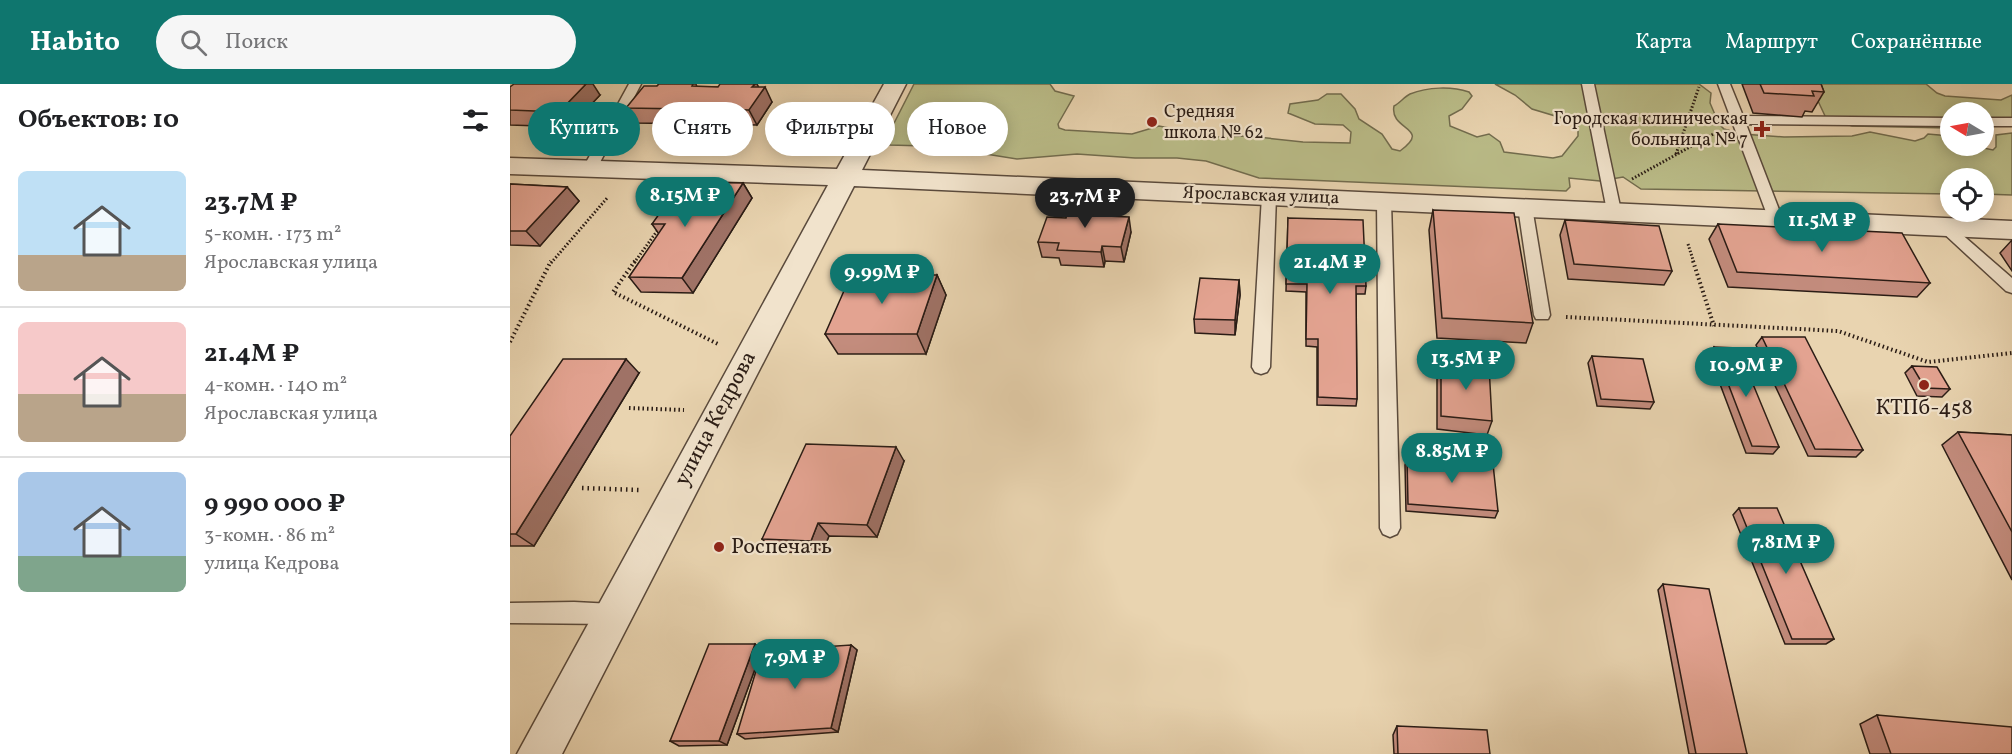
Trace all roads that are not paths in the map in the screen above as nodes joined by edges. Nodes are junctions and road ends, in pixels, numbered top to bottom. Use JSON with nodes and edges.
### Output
{"nodes":[{"id":1,"x":635,"y":84,"type":"edge"},
{"id":2,"x":895,"y":84,"type":"edge"},
{"id":3,"x":1588,"y":84,"type":"edge"},
{"id":4,"x":1724,"y":84,"type":"edge"},
{"id":5,"x":1737,"y":120,"type":"junction"},
{"id":6,"x":1940,"y":122,"type":"edge"},
{"id":7,"x":1994,"y":122,"type":"edge"},
{"id":8,"x":2012,"y":122,"type":"edge"},
{"id":9,"x":510,"y":166,"type":"edge"},
{"id":10,"x":590,"y":168,"type":"junction"},
{"id":11,"x":846,"y":177,"type":"junction"},
{"id":12,"x":1269,"y":196,"type":"junction"},
{"id":13,"x":1384,"y":201,"type":"junction"},
{"id":14,"x":1612,"y":201,"type":"junction"},
{"id":15,"x":1525,"y":207,"type":"junction"},
{"id":16,"x":1776,"y":220,"type":"junction"},
{"id":17,"x":1946,"y":228,"type":"junction"},
{"id":18,"x":2012,"y":230,"type":"edge"},
{"id":19,"x":2012,"y":287,"type":"edge"},
{"id":20,"x":1542,"y":315,"type":"road end"},
{"id":21,"x":1261,"y":367,"type":"dead end"},
{"id":22,"x":1390,"y":528,"type":"dead end"},
{"id":23,"x":510,"y":613,"type":"edge"},
{"id":24,"x":613,"y":614,"type":"junction"},
{"id":25,"x":539,"y":754,"type":"edge"}],
"edges":[{"from":1,"to":10,"type":"lane"},
{"from":2,"to":11,"type":"street","name":"улица Кедрова"},
{"from":3,"to":14,"type":"lane"},
{"from":4,"to":5,"type":"lane"},
{"from":5,"to":6,"type":"lane"},
{"from":5,"to":16,"type":"lane"},
{"from":7,"to":8,"type":"lane"},
{"from":9,"to":10,"type":"street","name":"Ярославская улица"},
{"from":10,"to":11,"type":"street","name":"Ярославская улица"},
{"from":11,"to":12,"type":"street","name":"Ярославская улица"},
{"from":11,"to":24,"type":"street","name":"улица Кедрова"},
{"from":12,"to":13,"type":"street","name":"Ярославская улица"},
{"from":12,"to":21,"type":"lane"},
{"from":13,"to":15,"type":"street","name":"Ярославская улица"},
{"from":13,"to":22,"type":"lane"},
{"from":14,"to":15,"type":"street","name":"Ярославская улица"},
{"from":14,"to":16,"type":"street","name":"Ярославская улица"},
{"from":15,"to":20,"type":"lane"},
{"from":16,"to":17,"type":"street","name":"Ярославская улица"},
{"from":17,"to":18,"type":"street","name":"Ярославская улица"},
{"from":17,"to":19,"type":"lane"},
{"from":23,"to":24,"type":"lane"},
{"from":24,"to":25,"type":"street","name":"улица Кедрова"}]}
